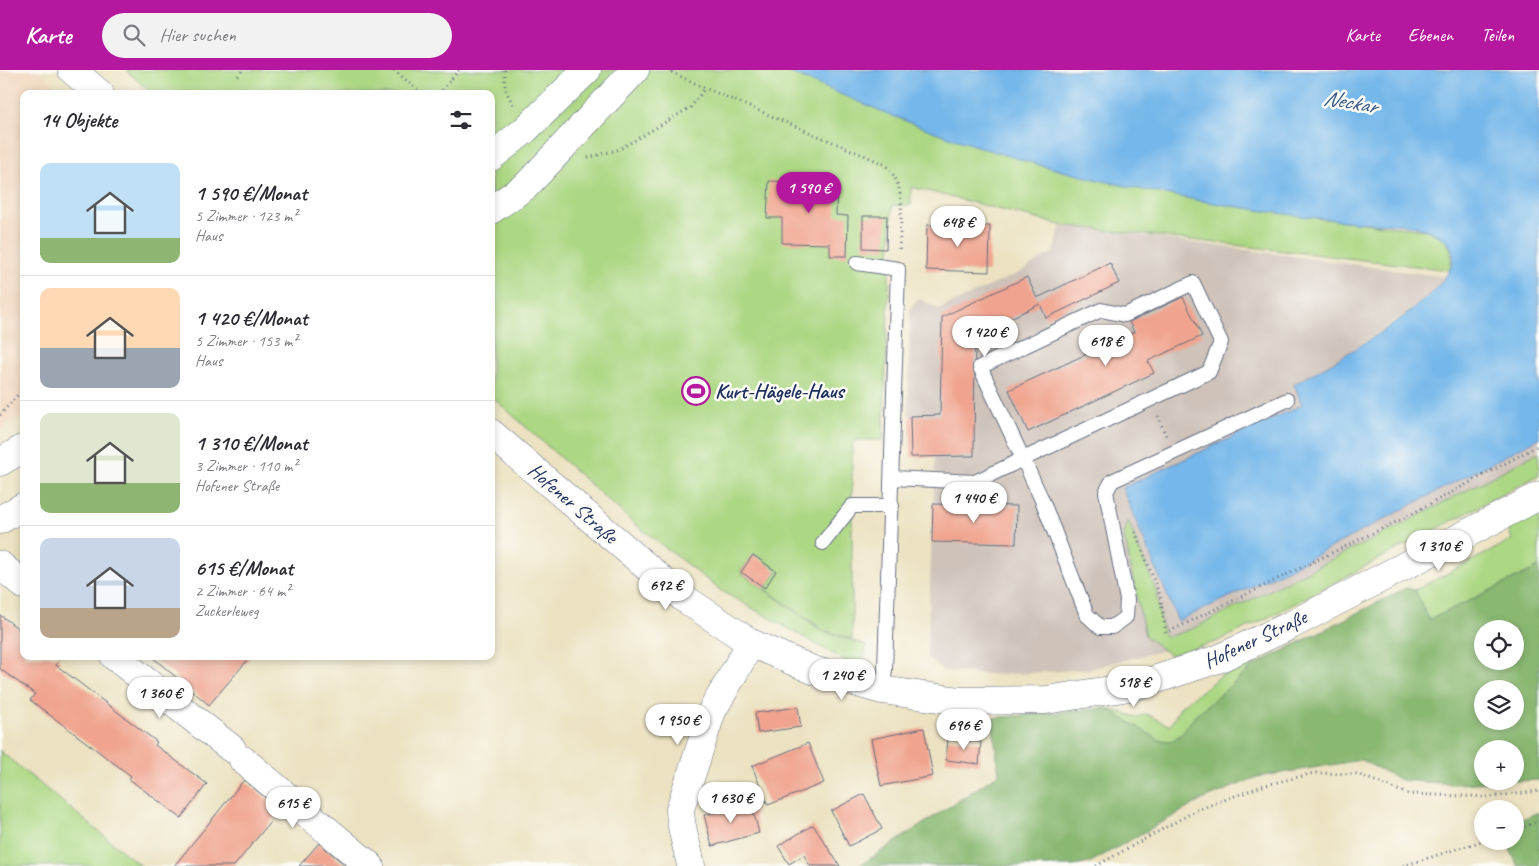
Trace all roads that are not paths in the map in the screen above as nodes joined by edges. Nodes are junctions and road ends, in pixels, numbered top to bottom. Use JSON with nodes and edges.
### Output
{"nodes":[{"id":1,"x":72,"y":70,"type":"edge"},
{"id":2,"x":587,"y":70,"type":"edge"},
{"id":3,"x":635,"y":70,"type":"edge"},
{"id":4,"x":95,"y":90,"type":"edge"},
{"id":5,"x":495,"y":154,"type":"edge"},
{"id":6,"x":495,"y":207,"type":"edge"},
{"id":7,"x":857,"y":263,"type":"dead end"},
{"id":8,"x":1287,"y":400,"type":"dead end"},
{"id":9,"x":495,"y":436,"type":"edge"},
{"id":10,"x":20,"y":450,"type":"edge"},
{"id":11,"x":1023,"y":459,"type":"junction"},
{"id":12,"x":0,"y":462,"type":"edge"},
{"id":13,"x":893,"y":478,"type":"junction"},
{"id":14,"x":1539,"y":496,"type":"edge"},
{"id":15,"x":892,"y":506,"type":"junction"},
{"id":16,"x":20,"y":508,"type":"edge"},
{"id":17,"x":0,"y":520,"type":"edge"},
{"id":18,"x":822,"y":543,"type":"dead end"},
{"id":19,"x":0,"y":565,"type":"edge"},
{"id":20,"x":20,"y":582,"type":"edge"},
{"id":21,"x":751,"y":643,"type":"junction"},
{"id":22,"x":119,"y":660,"type":"edge"},
{"id":23,"x":882,"y":690,"type":"junction"},
{"id":24,"x":370,"y":866,"type":"edge"},
{"id":25,"x":691,"y":866,"type":"edge"}],
"edges":[{"from":1,"to":4,"type":"street"},
{"from":2,"to":5,"type":"street"},
{"from":3,"to":6,"type":"street"},
{"from":7,"to":13,"type":"lane"},
{"from":8,"to":11,"type":"lane"},
{"from":9,"to":21,"type":"street","name":"Hofener Straße"},
{"from":10,"to":12,"type":"street"},
{"from":11,"to":11,"type":"lane"},
{"from":11,"to":13,"type":"lane"},
{"from":13,"to":15,"type":"lane"},
{"from":14,"to":23,"type":"street","name":"Hofener Straße"},
{"from":15,"to":18,"type":"lane"},
{"from":15,"to":23,"type":"lane"},
{"from":16,"to":17,"type":"street"},
{"from":19,"to":20,"type":"street"},
{"from":21,"to":23,"type":"street","name":"Hofener Straße"},
{"from":21,"to":25,"type":"street"},
{"from":22,"to":24,"type":"street"}]}
